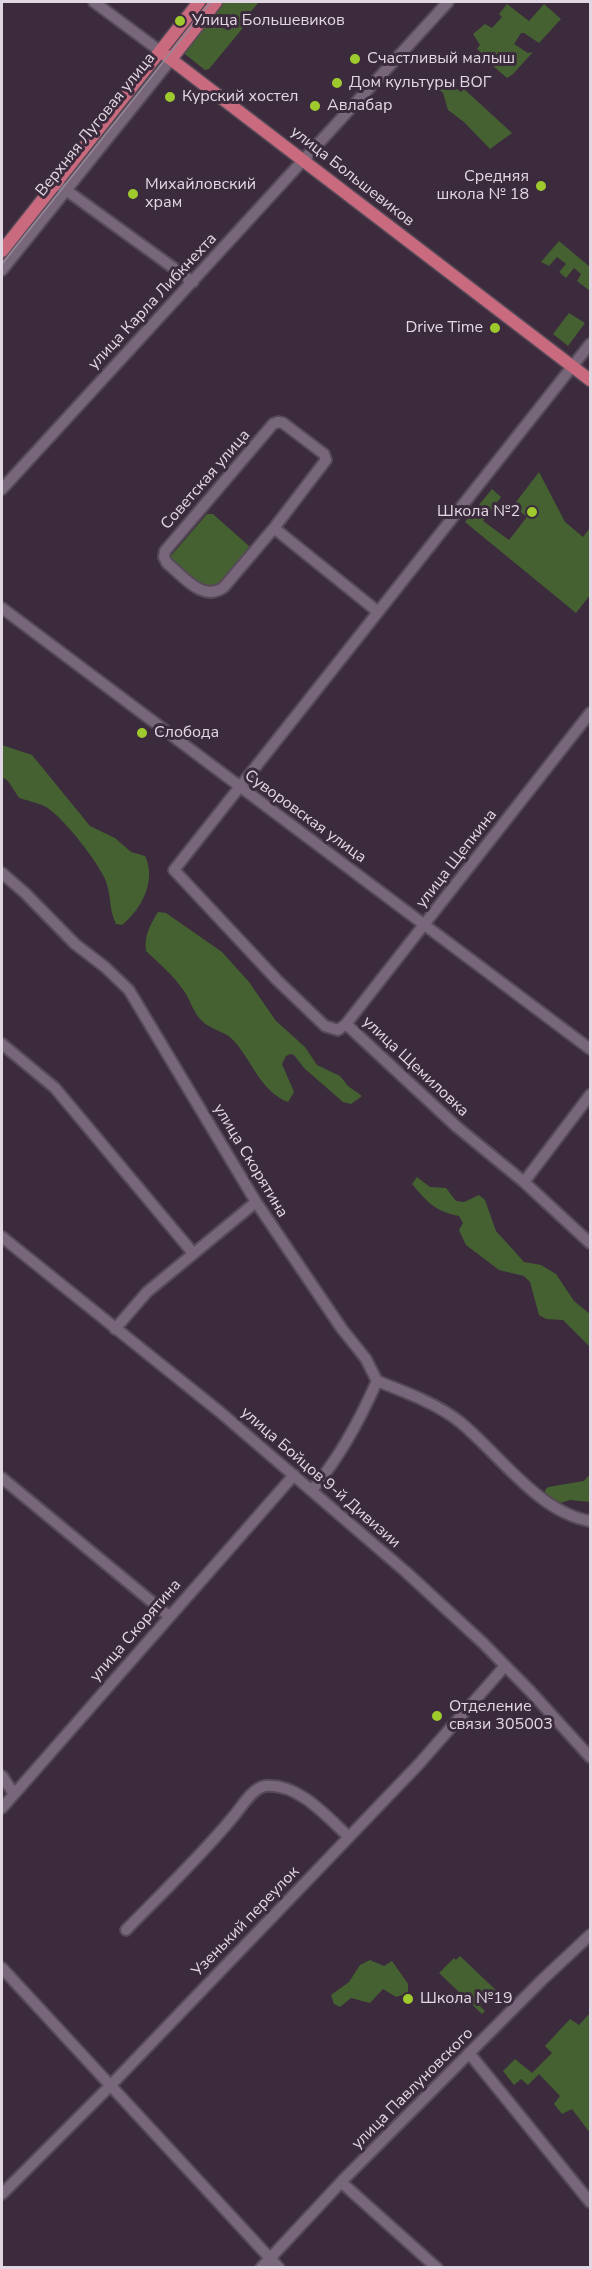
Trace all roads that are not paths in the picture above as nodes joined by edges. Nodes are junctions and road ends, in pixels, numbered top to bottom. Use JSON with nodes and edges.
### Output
{"nodes":[{"id":1,"x":94,"y":2,"type":"edge"},
{"id":2,"x":199,"y":2,"type":"edge"},
{"id":3,"x":216,"y":2,"type":"edge"},
{"id":4,"x":448,"y":2,"type":"edge"},
{"id":5,"x":160,"y":51,"type":"junction"},
{"id":6,"x":172,"y":58,"type":"junction"},
{"id":7,"x":303,"y":160,"type":"junction"},
{"id":8,"x":61,"y":186,"type":"junction"},
{"id":9,"x":2,"y":251,"type":"edge"},
{"id":10,"x":2,"y":270,"type":"edge"},
{"id":11,"x":193,"y":282,"type":"junction"},
{"id":12,"x":591,"y":344,"type":"edge"},
{"id":13,"x":572,"y":367,"type":"junction"},
{"id":14,"x":591,"y":380,"type":"edge"},
{"id":15,"x":2,"y":489,"type":"edge"},
{"id":16,"x":274,"y":528,"type":"junction"},
{"id":17,"x":2,"y":608,"type":"edge"},
{"id":18,"x":377,"y":611,"type":"junction"},
{"id":19,"x":591,"y":713,"type":"edge"},
{"id":20,"x":241,"y":788,"type":"junction"},
{"id":21,"x":2,"y":873,"type":"edge"},
{"id":22,"x":425,"y":924,"type":"junction"},
{"id":23,"x":346,"y":1024,"type":"junction"},
{"id":24,"x":2,"y":1044,"type":"edge"},
{"id":25,"x":591,"y":1049,"type":"edge"},
{"id":26,"x":591,"y":1095,"type":"edge"},
{"id":27,"x":524,"y":1182,"type":"junction"},
{"id":28,"x":256,"y":1202,"type":"junction"},
{"id":29,"x":4,"y":1241,"type":"edge"},
{"id":30,"x":591,"y":1243,"type":"edge"},
{"id":31,"x":193,"y":1253,"type":"junction"},
{"id":32,"x":115,"y":1329,"type":"junction"},
{"id":33,"x":377,"y":1381,"type":"junction"},
{"id":34,"x":294,"y":1475,"type":"junction"},
{"id":35,"x":2,"y":1479,"type":"edge"},
{"id":36,"x":312,"y":1490,"type":"junction"},
{"id":37,"x":591,"y":1521,"type":"edge"},
{"id":38,"x":169,"y":1616,"type":"junction"},
{"id":39,"x":505,"y":1666,"type":"junction"},
{"id":40,"x":591,"y":1757,"type":"edge"},
{"id":41,"x":2,"y":1776,"type":"edge"},
{"id":42,"x":14,"y":1794,"type":"junction"},
{"id":43,"x":2,"y":1808,"type":"edge"},
{"id":44,"x":349,"y":1837,"type":"junction"},
{"id":45,"x":126,"y":1930,"type":"dead end"},
{"id":46,"x":591,"y":1935,"type":"edge"},
{"id":47,"x":2,"y":1968,"type":"edge"},
{"id":48,"x":469,"y":2054,"type":"junction"},
{"id":49,"x":110,"y":2086,"type":"junction"},
{"id":50,"x":342,"y":2182,"type":"junction"},
{"id":51,"x":2,"y":2194,"type":"edge"},
{"id":52,"x":591,"y":2202,"type":"edge"},
{"id":53,"x":270,"y":2258,"type":"junction"},
{"id":54,"x":261,"y":2268,"type":"edge"},
{"id":55,"x":279,"y":2268,"type":"edge"},
{"id":56,"x":437,"y":2268,"type":"edge"}],
"edges":[{"from":1,"to":5,"type":"street","name":"улица Большевиков"},
{"from":2,"to":5,"type":"main road","name":"Верхняя Луговая улица"},
{"from":3,"to":6,"type":"main road","name":"Верхняя Луговая улица"},
{"from":4,"to":7,"type":"street","name":"улица Карла Либкнехта"},
{"from":5,"to":6,"type":"main road","name":"улица Большевиков"},
{"from":5,"to":8,"type":"main road","name":"Верхняя Луговая улица"},
{"from":6,"to":7,"type":"main road","name":"улица Большевиков"},
{"from":6,"to":8,"type":"street","name":"Верхняя Луговая улица"},
{"from":7,"to":11,"type":"street","name":"улица Карла Либкнехта"},
{"from":7,"to":13,"type":"main road","name":"улица Большевиков"},
{"from":8,"to":9,"type":"main road","name":"Верхняя Луговая улица"},
{"from":8,"to":10,"type":"street","name":"Верхняя Луговая улица"},
{"from":8,"to":11,"type":"street"},
{"from":11,"to":15,"type":"street","name":"улица Карла Либкнехта"},
{"from":12,"to":13,"type":"street"},
{"from":13,"to":14,"type":"main road","name":"улица Большевиков"},
{"from":13,"to":18,"type":"street"},
{"from":16,"to":16,"type":"street","name":"Советская улица"},
{"from":16,"to":18,"type":"street"},
{"from":17,"to":20,"type":"street","name":"Суворовская улица"},
{"from":18,"to":20,"type":"street"},
{"from":19,"to":22,"type":"street","name":"улица Щепкина"},
{"from":20,"to":22,"type":"street","name":"Суворовская улица"},
{"from":20,"to":23,"type":"street","name":"улица Щемиловка"},
{"from":21,"to":28,"type":"street","name":"улица Скорятина"},
{"from":22,"to":23,"type":"street","name":"улица Щепкина"},
{"from":22,"to":25,"type":"street","name":"Суворовская улица"},
{"from":23,"to":27,"type":"street","name":"улица Щемиловка"},
{"from":24,"to":31,"type":"street"},
{"from":26,"to":27,"type":"street"},
{"from":27,"to":30,"type":"street","name":"улица Щемиловка"},
{"from":28,"to":31,"type":"street"},
{"from":28,"to":33,"type":"street","name":"улица Скорятина"},
{"from":29,"to":32,"type":"street","name":"улица Бойцов 9-й Дивизии"},
{"from":31,"to":32,"type":"street"},
{"from":32,"to":34,"type":"street","name":"улица Бойцов 9-й Дивизии"},
{"from":33,"to":36,"type":"street"},
{"from":33,"to":37,"type":"street"},
{"from":34,"to":36,"type":"street","name":"улица Бойцов 9-й Дивизии"},
{"from":34,"to":38,"type":"street","name":"улица Скорятина"},
{"from":35,"to":38,"type":"street"},
{"from":36,"to":39,"type":"street","name":"улица Бойцов 9-й Дивизии"},
{"from":38,"to":42,"type":"street","name":"улица Скорятина"},
{"from":39,"to":40,"type":"street","name":"улица Бойцов 9-й Дивизии"},
{"from":39,"to":44,"type":"street","name":"Узенький переулок"},
{"from":41,"to":42,"type":"street"},
{"from":42,"to":43,"type":"street","name":"улица Скорятина"},
{"from":44,"to":45,"type":"street"},
{"from":44,"to":49,"type":"street","name":"Узенький переулок"},
{"from":46,"to":48,"type":"street","name":"улица Павлуновского"},
{"from":47,"to":49,"type":"street"},
{"from":48,"to":50,"type":"street","name":"улица Павлуновского"},
{"from":48,"to":52,"type":"street"},
{"from":49,"to":51,"type":"street","name":"Узенький переулок"},
{"from":49,"to":53,"type":"street"},
{"from":50,"to":53,"type":"street","name":"улица Павлуновского"},
{"from":50,"to":56,"type":"street"},
{"from":53,"to":54,"type":"street","name":"улица Павлуновского"},
{"from":53,"to":55,"type":"street"}]}
